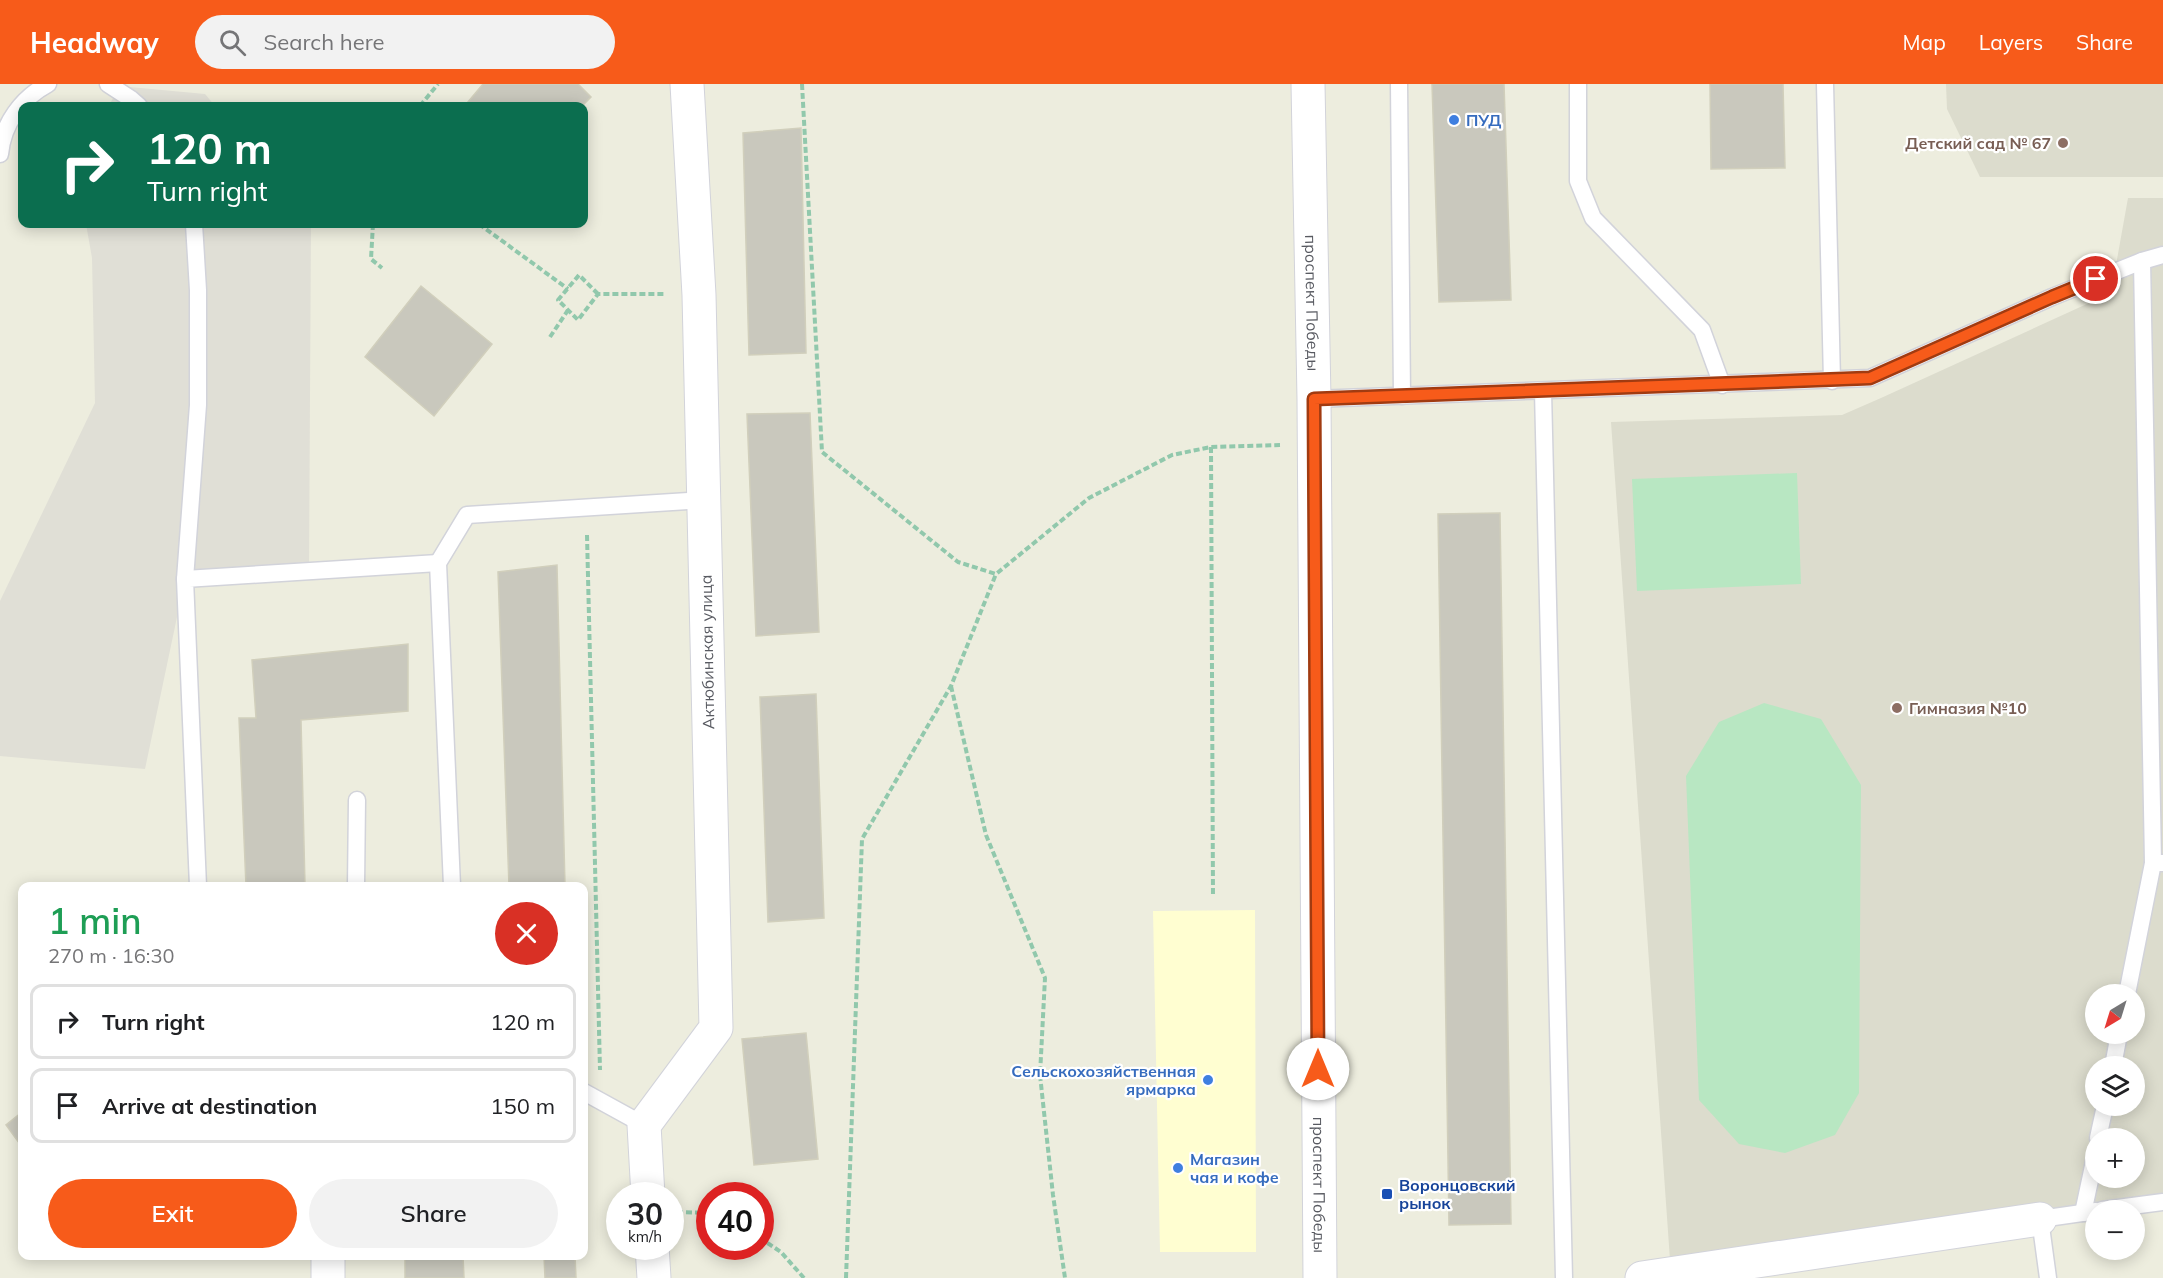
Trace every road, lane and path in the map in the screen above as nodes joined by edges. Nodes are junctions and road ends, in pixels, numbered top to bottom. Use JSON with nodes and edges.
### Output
{"nodes":[{"id":1,"x":48,"y":84,"type":"edge"},
{"id":2,"x":108,"y":84,"type":"edge"},
{"id":3,"x":438,"y":84,"type":"edge"},
{"id":4,"x":687,"y":84,"type":"edge"},
{"id":5,"x":802,"y":84,"type":"edge"},
{"id":6,"x":1308,"y":84,"type":"edge"},
{"id":7,"x":1399,"y":84,"type":"edge"},
{"id":8,"x":1578,"y":84,"type":"edge"},
{"id":9,"x":1825,"y":84,"type":"edge"},
{"id":10,"x":24,"y":102,"type":"edge"},
{"id":11,"x":134,"y":102,"type":"edge"},
{"id":12,"x":423,"y":102,"type":"edge"},
{"id":13,"x":18,"y":109,"type":"edge"},
{"id":14,"x":0,"y":154,"type":"edge"},
{"id":15,"x":194,"y":228,"type":"edge"},
{"id":16,"x":373,"y":228,"type":"edge"},
{"id":17,"x":484,"y":228,"type":"edge"},
{"id":18,"x":2163,"y":255,"type":"edge"},
{"id":19,"x":2142,"y":261,"type":"junction"},
{"id":20,"x":382,"y":268,"type":"dead end"},
{"id":21,"x":568,"y":289,"type":"junction"},
{"id":22,"x":598,"y":294,"type":"junction"},
{"id":23,"x":699,"y":295,"type":"junction"},
{"id":24,"x":568,"y":310,"type":"junction"},
{"id":25,"x":550,"y":337,"type":"dead end"},
{"id":26,"x":1832,"y":381,"type":"junction"},
{"id":27,"x":1722,"y":385,"type":"junction"},
{"id":28,"x":1543,"y":391,"type":"junction"},
{"id":29,"x":1402,"y":396,"type":"junction"},
{"id":30,"x":1314,"y":399,"type":"junction"},
{"id":31,"x":1314,"y":445,"type":"junction"},
{"id":32,"x":1211,"y":447,"type":"junction"},
{"id":33,"x":704,"y":500,"type":"junction"},
{"id":34,"x":586,"y":507,"type":"junction"},
{"id":35,"x":438,"y":563,"type":"junction"},
{"id":36,"x":996,"y":573,"type":"junction"},
{"id":37,"x":185,"y":579,"type":"junction"},
{"id":38,"x":951,"y":686,"type":"junction"},
{"id":39,"x":357,"y":800,"type":"dead end"},
{"id":40,"x":2158,"y":863,"type":"edge"},
{"id":41,"x":198,"y":882,"type":"edge"},
{"id":42,"x":356,"y":882,"type":"edge"},
{"id":43,"x":452,"y":882,"type":"edge"},
{"id":44,"x":1213,"y":896,"type":"dead end"},
{"id":45,"x":2129,"y":984,"type":"edge"},
{"id":46,"x":588,"y":1094,"type":"edge"},
{"id":47,"x":601,"y":1101,"type":"junction"},
{"id":48,"x":644,"y":1125,"type":"junction"},
{"id":49,"x":647,"y":1182,"type":"edge"},
{"id":50,"x":2163,"y":1202,"type":"edge"},
{"id":51,"x":2145,"y":1204,"type":"edge"},
{"id":52,"x":2085,"y":1213,"type":"edge"},
{"id":53,"x":2040,"y":1219,"type":"junction"},
{"id":54,"x":774,"y":1247,"type":"edge"},
{"id":55,"x":328,"y":1260,"type":"edge"},
{"id":56,"x":653,"y":1260,"type":"edge"},
{"id":57,"x":327,"y":1278,"type":"edge"},
{"id":58,"x":654,"y":1278,"type":"edge"},
{"id":59,"x":804,"y":1278,"type":"edge"},
{"id":60,"x":846,"y":1278,"type":"edge"},
{"id":61,"x":1065,"y":1278,"type":"edge"},
{"id":62,"x":1320,"y":1278,"type":"edge"},
{"id":63,"x":1564,"y":1278,"type":"edge"},
{"id":64,"x":1642,"y":1278,"type":"edge"},
{"id":65,"x":2048,"y":1278,"type":"edge"}],
"edges":[{"from":1,"to":10,"type":"lane"},
{"from":2,"to":11,"type":"lane"},
{"from":3,"to":12,"type":"path"},
{"from":4,"to":23,"type":"street","name":"Актюбинская улица"},
{"from":5,"to":36,"type":"path"},
{"from":6,"to":30,"type":"street","name":"проспект Победы"},
{"from":7,"to":29,"type":"lane"},
{"from":8,"to":27,"type":"lane"},
{"from":9,"to":26,"type":"lane"},
{"from":13,"to":14,"type":"lane"},
{"from":15,"to":37,"type":"lane"},
{"from":16,"to":20,"type":"path"},
{"from":17,"to":21,"type":"path"},
{"from":18,"to":19,"type":"lane"},
{"from":19,"to":26,"type":"lane"},
{"from":19,"to":40,"type":"lane"},
{"from":21,"to":22,"type":"path"},
{"from":21,"to":24,"type":"path"},
{"from":22,"to":23,"type":"path"},
{"from":22,"to":24,"type":"path"},
{"from":23,"to":33,"type":"street","name":"Актюбинская улица"},
{"from":24,"to":25,"type":"path"},
{"from":26,"to":27,"type":"lane"},
{"from":27,"to":28,"type":"lane"},
{"from":28,"to":29,"type":"lane"},
{"from":28,"to":63,"type":"lane"},
{"from":29,"to":30,"type":"lane"},
{"from":30,"to":31,"type":"street","name":"проспект Победы"},
{"from":31,"to":32,"type":"path"},
{"from":31,"to":62,"type":"street","name":"проспект Победы"},
{"from":32,"to":36,"type":"path"},
{"from":32,"to":44,"type":"path"},
{"from":33,"to":34,"type":"lane"},
{"from":33,"to":48,"type":"street","name":"Актюбинская улица"},
{"from":34,"to":35,"type":"lane"},
{"from":34,"to":47,"type":"path"},
{"from":35,"to":37,"type":"lane"},
{"from":35,"to":43,"type":"lane"},
{"from":36,"to":38,"type":"path"},
{"from":37,"to":41,"type":"lane"},
{"from":38,"to":60,"type":"path"},
{"from":38,"to":61,"type":"path"},
{"from":39,"to":42,"type":"lane"},
{"from":40,"to":45,"type":"lane"},
{"from":46,"to":47,"type":"lane"},
{"from":47,"to":48,"type":"lane"},
{"from":48,"to":49,"type":"street"},
{"from":50,"to":51,"type":"lane"},
{"from":52,"to":53,"type":"lane"},
{"from":53,"to":64,"type":"street"},
{"from":53,"to":65,"type":"lane"},
{"from":54,"to":59,"type":"path"},
{"from":55,"to":57,"type":"street"},
{"from":56,"to":58,"type":"street"}]}
